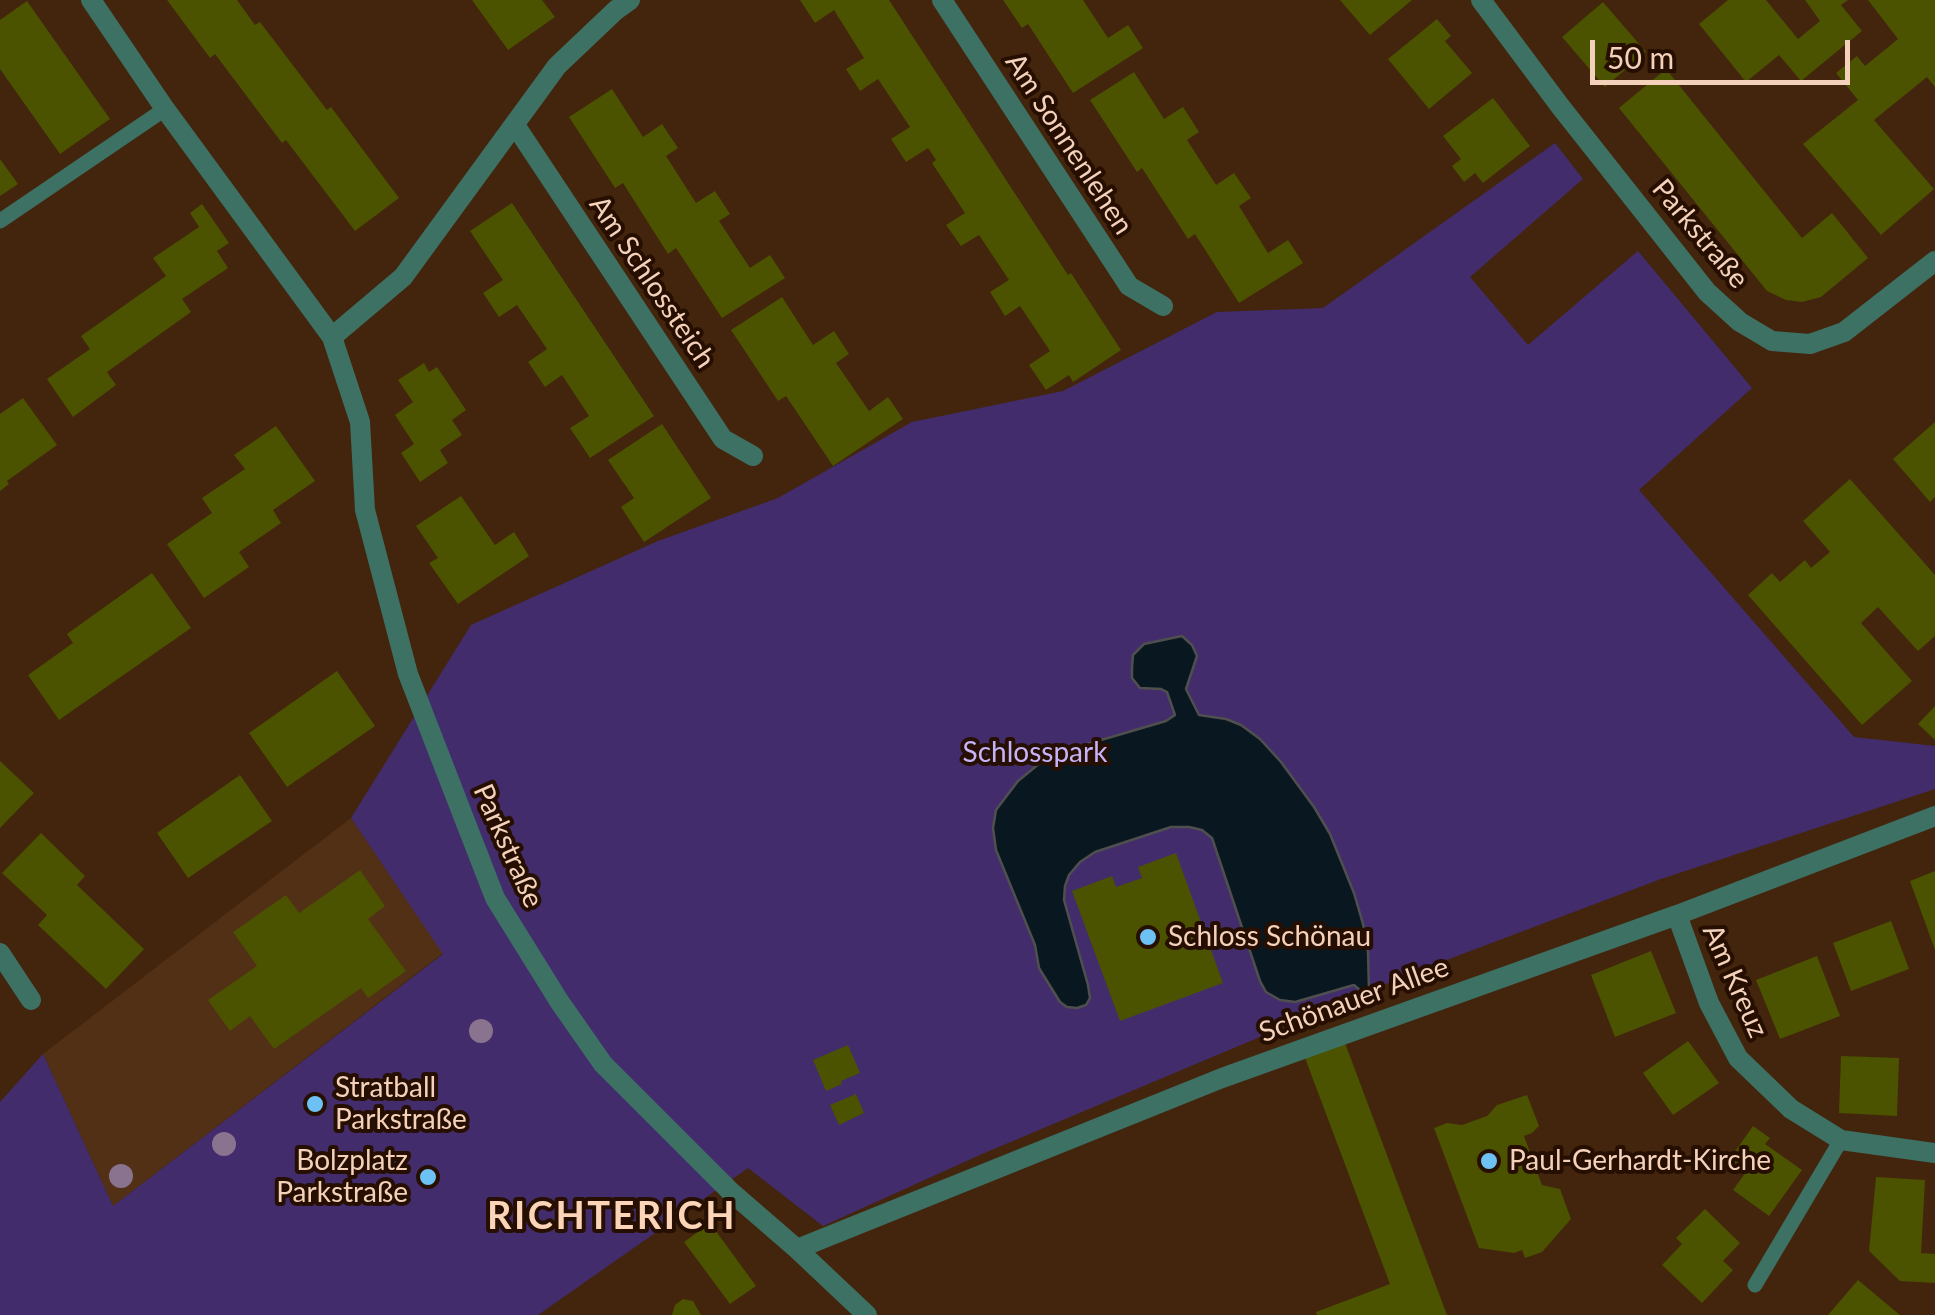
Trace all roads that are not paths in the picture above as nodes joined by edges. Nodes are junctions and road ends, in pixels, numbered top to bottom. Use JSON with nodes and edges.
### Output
{"nodes":[{"id":1,"x":91,"y":0,"type":"edge"},
{"id":2,"x":630,"y":0,"type":"edge"},
{"id":3,"x":942,"y":0,"type":"edge"},
{"id":4,"x":1482,"y":0,"type":"edge"},
{"id":5,"x":165,"y":109,"type":"junction"},
{"id":6,"x":515,"y":126,"type":"junction"},
{"id":7,"x":0,"y":221,"type":"edge"},
{"id":8,"x":1935,"y":261,"type":"edge"},
{"id":9,"x":1163,"y":306,"type":"dead end"},
{"id":10,"x":332,"y":338,"type":"junction"},
{"id":11,"x":753,"y":456,"type":"dead end"},
{"id":12,"x":1935,"y":816,"type":"edge"},
{"id":13,"x":1676,"y":914,"type":"junction"},
{"id":14,"x":0,"y":953,"type":"edge"},
{"id":15,"x":31,"y":1000,"type":"dead end"},
{"id":16,"x":1841,"y":1140,"type":"junction"},
{"id":17,"x":1935,"y":1153,"type":"edge"},
{"id":18,"x":797,"y":1249,"type":"junction"},
{"id":19,"x":1755,"y":1284,"type":"dead end"},
{"id":20,"x":867,"y":1315,"type":"edge"}],
"edges":[{"from":1,"to":5,"type":"street","name":"Parkstraße"},
{"from":2,"to":6,"type":"street"},
{"from":3,"to":9,"type":"street","name":"Am Sonnenlehen"},
{"from":4,"to":8,"type":"street","name":"Parkstraße"},
{"from":5,"to":7,"type":"lane"},
{"from":5,"to":10,"type":"street","name":"Parkstraße"},
{"from":6,"to":10,"type":"street"},
{"from":6,"to":11,"type":"street","name":"Am Schlossteich"},
{"from":10,"to":18,"type":"street","name":"Parkstraße"},
{"from":12,"to":13,"type":"street","name":"Schönauer Allee"},
{"from":13,"to":16,"type":"street","name":"Am Kreuz"},
{"from":13,"to":18,"type":"street","name":"Schönauer Allee"},
{"from":14,"to":15,"type":"street"},
{"from":16,"to":17,"type":"street","name":"Am Kreuz"},
{"from":16,"to":19,"type":"lane"},
{"from":18,"to":20,"type":"street","name":"Parkstraße"}]}
